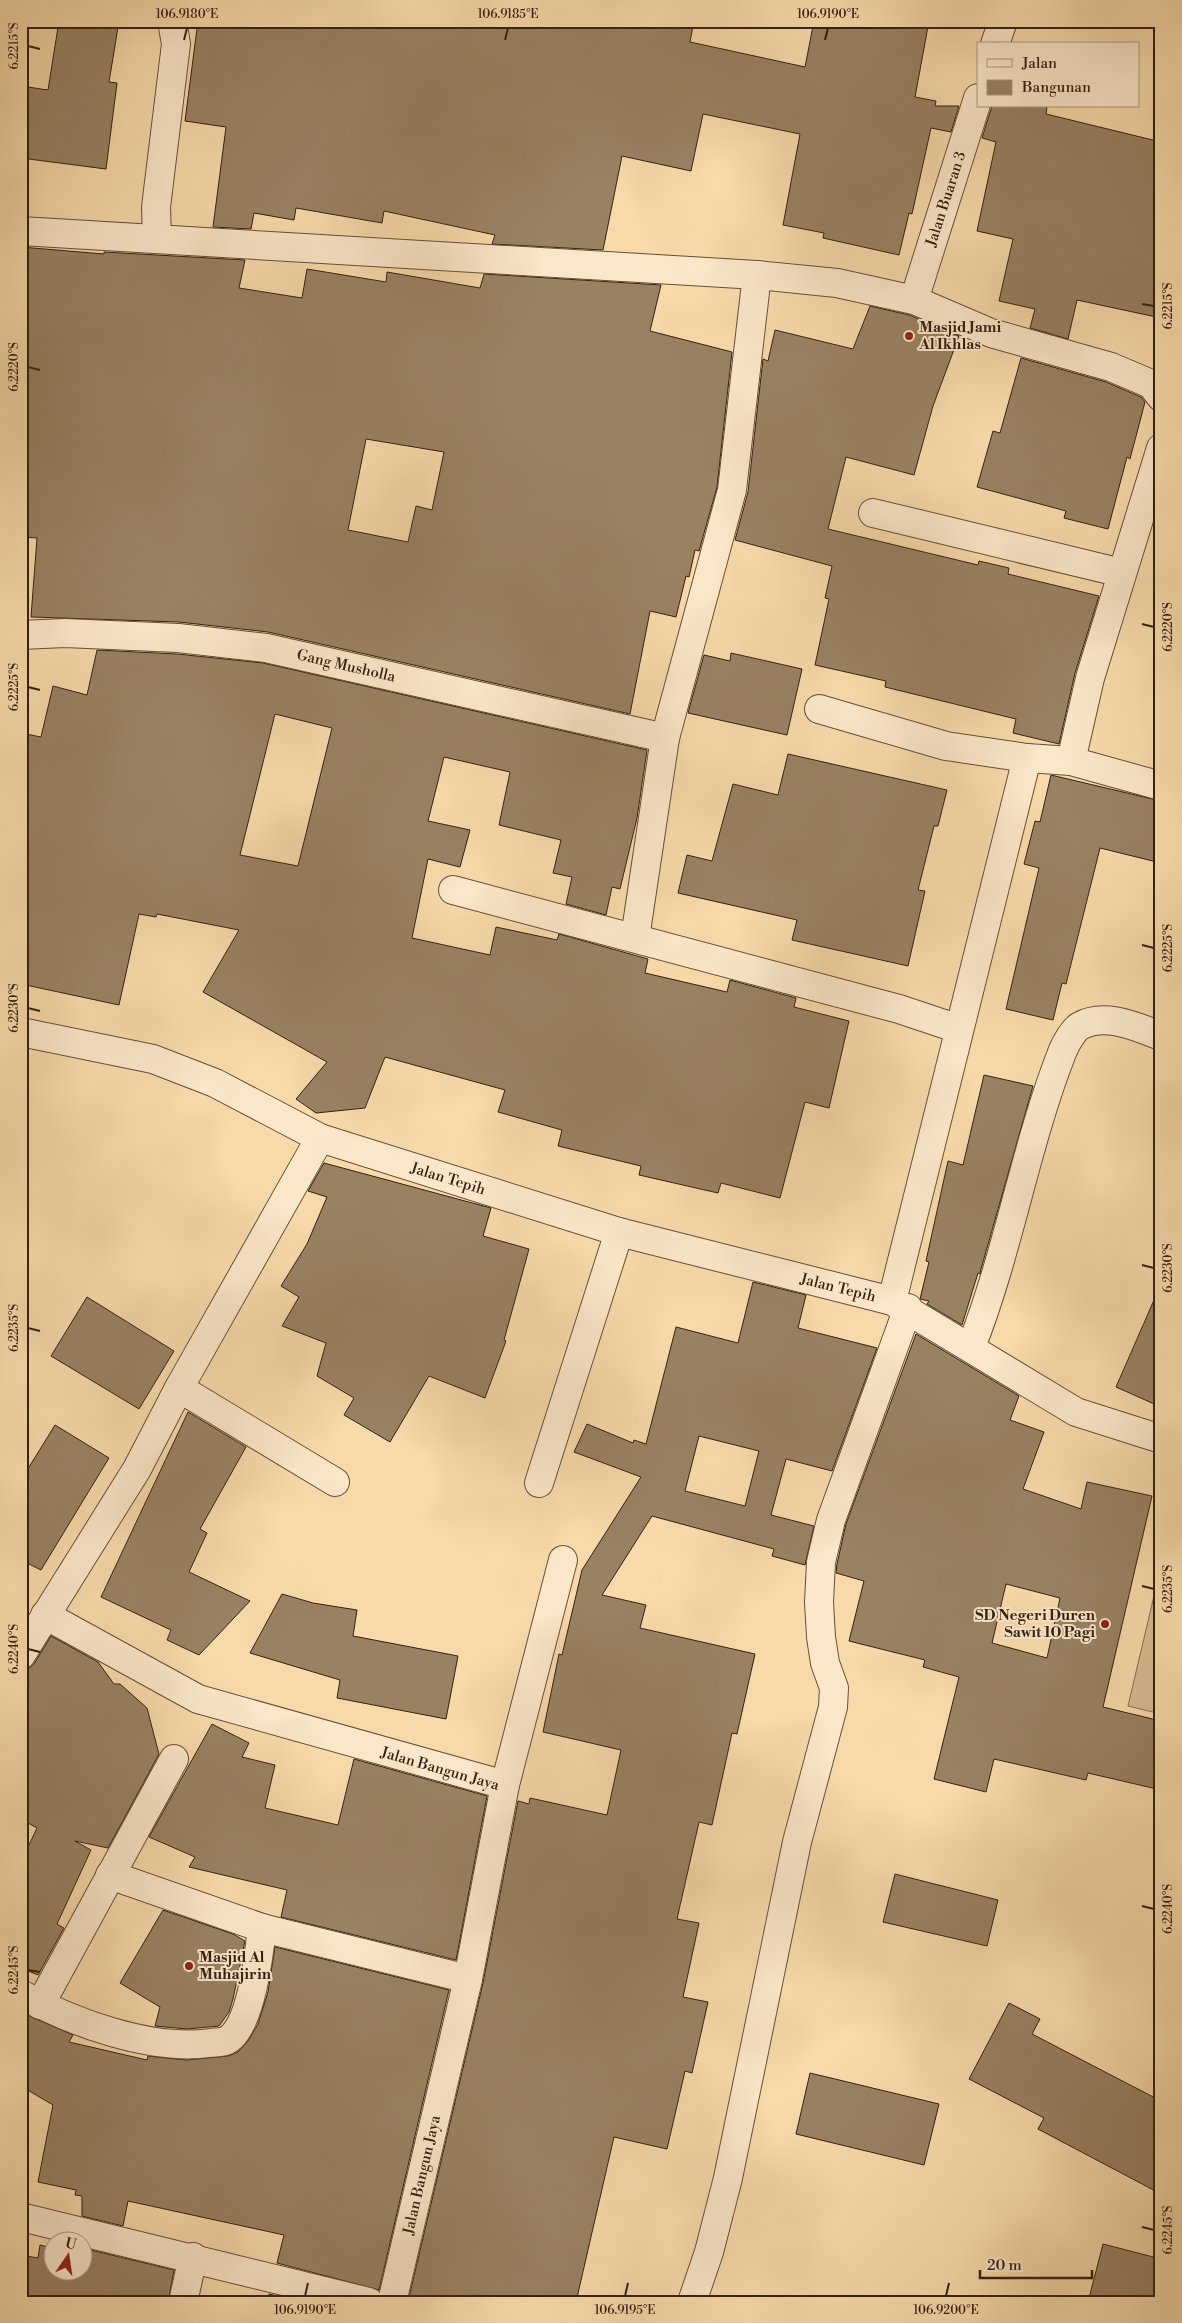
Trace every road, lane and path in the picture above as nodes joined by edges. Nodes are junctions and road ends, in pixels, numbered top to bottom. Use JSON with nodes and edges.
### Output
{"nodes":[{"id":1,"x":172,"y":21,"type":"edge"},
{"id":2,"x":1003,"y":21,"type":"edge"},
{"id":3,"x":997,"y":42,"type":"edge"},
{"id":4,"x":977,"y":101,"type":"edge"},
{"id":5,"x":21,"y":231,"type":"edge"},
{"id":6,"x":157,"y":238,"type":"junction"},
{"id":7,"x":757,"y":275,"type":"junction"},
{"id":8,"x":914,"y":300,"type":"junction"},
{"id":9,"x":1161,"y":396,"type":"edge"},
{"id":10,"x":1161,"y":448,"type":"edge"},
{"id":11,"x":873,"y":513,"type":"dead end"},
{"id":12,"x":1122,"y":573,"type":"junction"},
{"id":13,"x":21,"y":634,"type":"edge"},
{"id":14,"x":818,"y":709,"type":"dead end"},
{"id":15,"x":666,"y":738,"type":"junction"},
{"id":16,"x":1026,"y":758,"type":"junction"},
{"id":17,"x":1072,"y":761,"type":"junction"},
{"id":18,"x":1161,"y":786,"type":"edge"},
{"id":19,"x":453,"y":890,"type":"dead end"},
{"id":20,"x":635,"y":938,"type":"junction"},
{"id":21,"x":959,"y":1029,"type":"junction"},
{"id":22,"x":21,"y":1032,"type":"edge"},
{"id":23,"x":1161,"y":1036,"type":"edge"},
{"id":24,"x":320,"y":1138,"type":"junction"},
{"id":25,"x":619,"y":1232,"type":"junction"},
{"id":26,"x":900,"y":1304,"type":"junction"},
{"id":27,"x":972,"y":1347,"type":"junction"},
{"id":28,"x":179,"y":1388,"type":"junction"},
{"id":29,"x":1161,"y":1439,"type":"edge"},
{"id":30,"x":335,"y":1482,"type":"dead end"},
{"id":31,"x":539,"y":1482,"type":"dead end"},
{"id":32,"x":563,"y":1560,"type":"dead end"},
{"id":33,"x":46,"y":1615,"type":"junction"},
{"id":34,"x":21,"y":1656,"type":"edge"},
{"id":35,"x":174,"y":1758,"type":"dead end"},
{"id":36,"x":505,"y":1785,"type":"junction"},
{"id":37,"x":110,"y":1875,"type":"junction"},
{"id":38,"x":262,"y":1928,"type":"junction"},
{"id":39,"x":468,"y":1979,"type":"junction"},
{"id":40,"x":31,"y":1999,"type":"edge"},
{"id":41,"x":21,"y":2217,"type":"edge"},
{"id":42,"x":193,"y":2257,"type":"junction"},
{"id":43,"x":183,"y":2302,"type":"edge"},
{"id":44,"x":369,"y":2302,"type":"edge"},
{"id":45,"x":392,"y":2302,"type":"edge"},
{"id":46,"x":692,"y":2302,"type":"edge"}],
"edges":[{"from":1,"to":6,"type":"street"},
{"from":2,"to":3,"type":"street"},
{"from":4,"to":8,"type":"street","name":"Jalan Buaran 3"},
{"from":5,"to":6,"type":"street"},
{"from":6,"to":7,"type":"street"},
{"from":7,"to":8,"type":"street"},
{"from":7,"to":15,"type":"street"},
{"from":8,"to":9,"type":"street"},
{"from":10,"to":12,"type":"street"},
{"from":11,"to":12,"type":"street"},
{"from":12,"to":17,"type":"street"},
{"from":13,"to":15,"type":"street","name":"Gang Musholla"},
{"from":14,"to":16,"type":"street"},
{"from":15,"to":20,"type":"street"},
{"from":16,"to":17,"type":"street"},
{"from":16,"to":21,"type":"street","name":"Jalan Tepih"},
{"from":17,"to":18,"type":"street"},
{"from":19,"to":20,"type":"street"},
{"from":20,"to":21,"type":"street"},
{"from":21,"to":26,"type":"street","name":"Jalan Tepih"},
{"from":22,"to":24,"type":"street","name":"Jalan Tepih"},
{"from":23,"to":27,"type":"street"},
{"from":24,"to":25,"type":"street","name":"Jalan Tepih"},
{"from":24,"to":28,"type":"street"},
{"from":25,"to":26,"type":"street","name":"Jalan Tepih"},
{"from":25,"to":31,"type":"street"},
{"from":26,"to":27,"type":"street"},
{"from":26,"to":46,"type":"street"},
{"from":27,"to":29,"type":"street"},
{"from":28,"to":30,"type":"street"},
{"from":28,"to":33,"type":"street"},
{"from":32,"to":36,"type":"street"},
{"from":33,"to":34,"type":"street"},
{"from":33,"to":36,"type":"street","name":"Jalan Bangun Jaya"},
{"from":35,"to":37,"type":"street"},
{"from":36,"to":39,"type":"street","name":"Jalan Bangun Jaya"},
{"from":37,"to":38,"type":"street"},
{"from":37,"to":40,"type":"street"},
{"from":38,"to":39,"type":"street"},
{"from":38,"to":40,"type":"street"},
{"from":39,"to":45,"type":"street","name":"Jalan Bangun Jaya"},
{"from":41,"to":42,"type":"street"},
{"from":42,"to":43,"type":"street"},
{"from":42,"to":44,"type":"street"}]}
